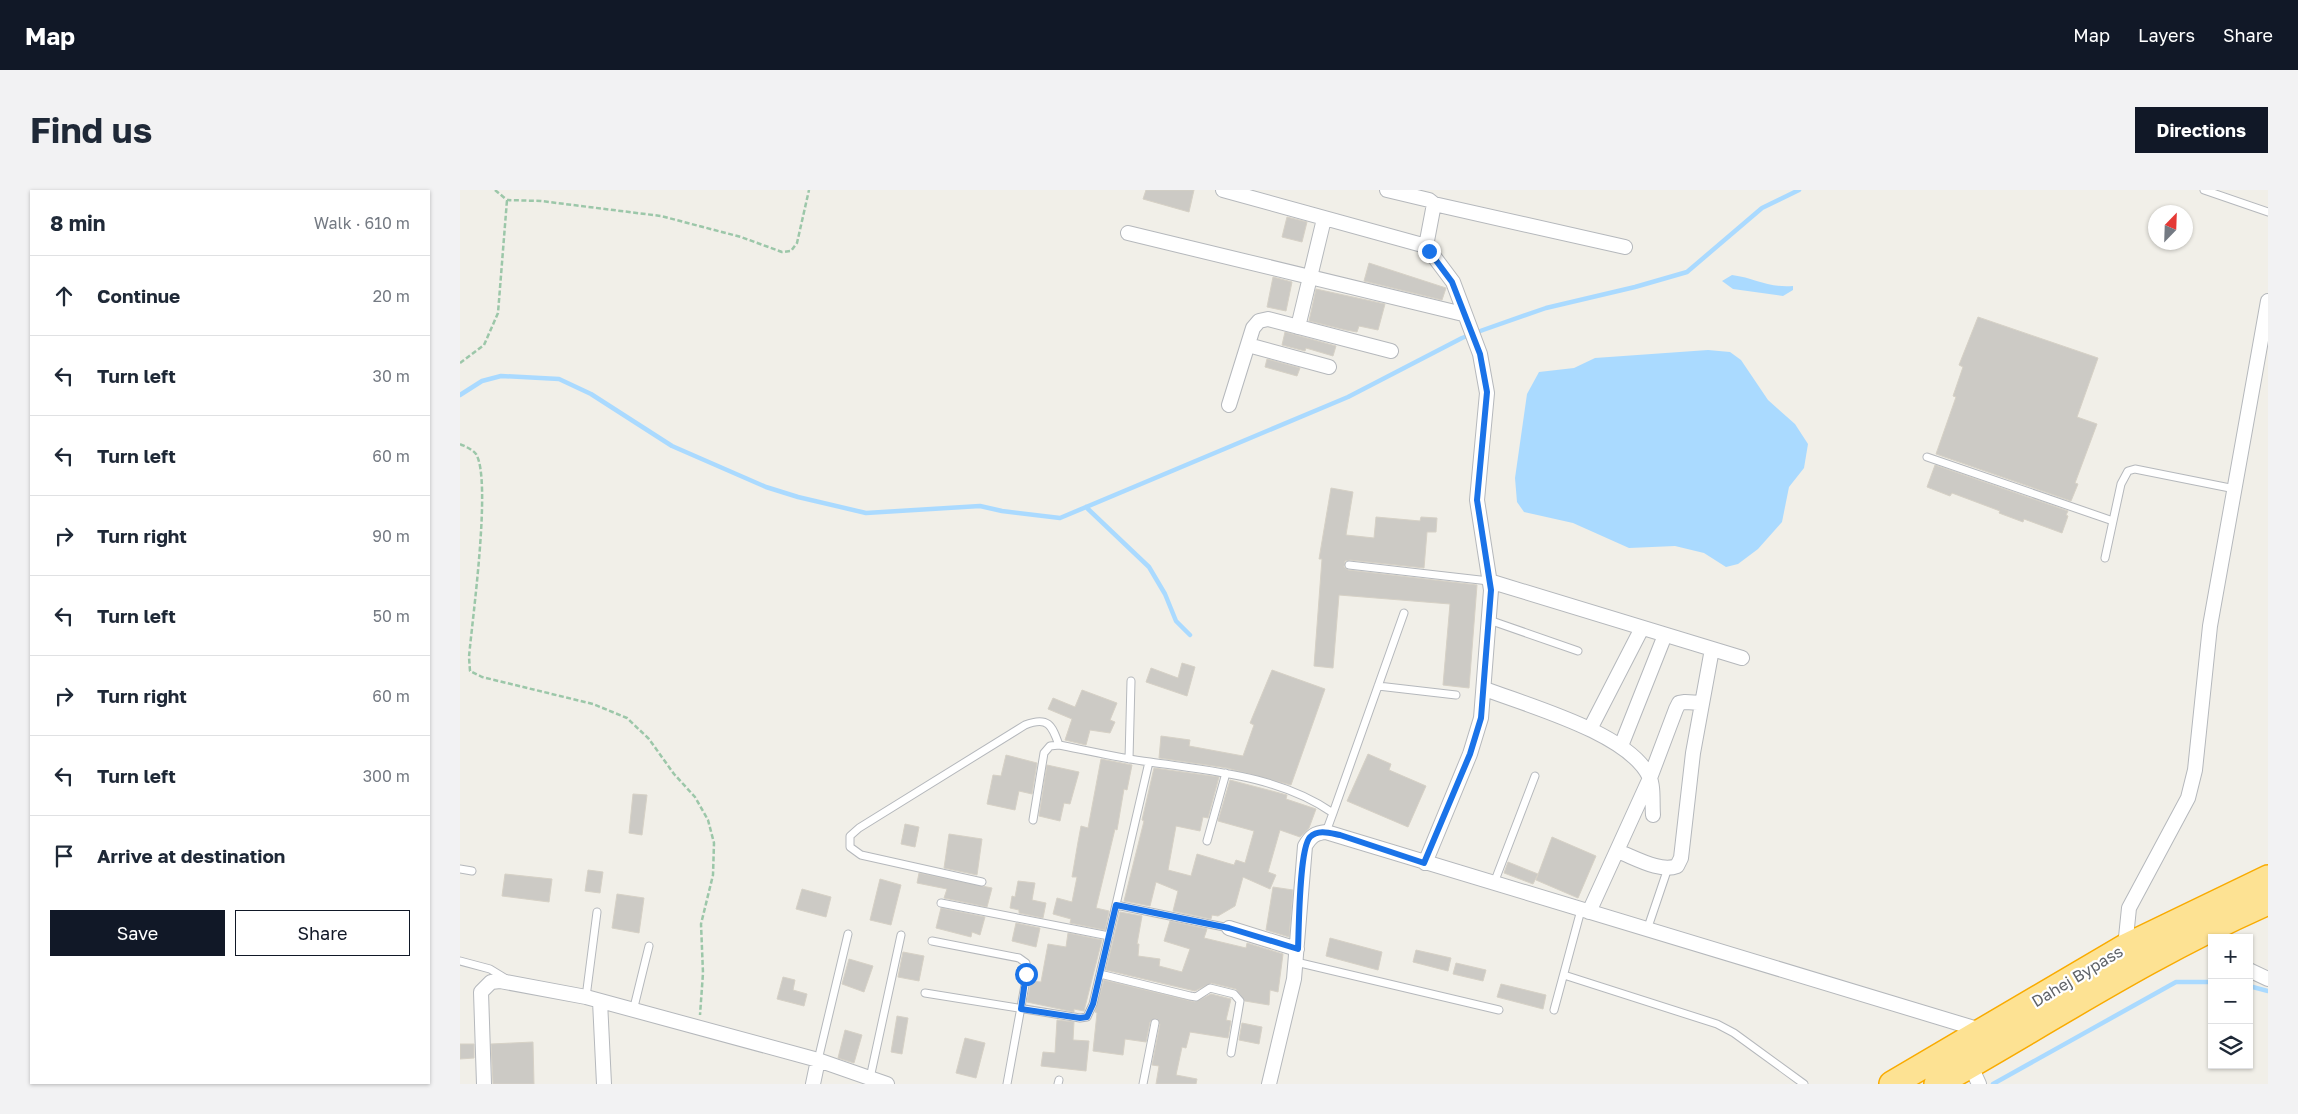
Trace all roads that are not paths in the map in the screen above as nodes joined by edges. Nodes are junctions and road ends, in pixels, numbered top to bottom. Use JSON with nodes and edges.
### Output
{"nodes":[{"id":1,"x":1223,"y":190,"type":"edge"},
{"id":2,"x":1387,"y":190,"type":"edge"},
{"id":3,"x":2204,"y":190,"type":"edge"},
{"id":4,"x":1434,"y":204,"type":"junction"},
{"id":5,"x":2268,"y":212,"type":"edge"},
{"id":6,"x":1324,"y":219,"type":"junction"},
{"id":7,"x":1128,"y":233,"type":"dead end"},
{"id":8,"x":1426,"y":246,"type":"junction"},
{"id":9,"x":1625,"y":247,"type":"dead end"},
{"id":10,"x":1309,"y":277,"type":"junction"},
{"id":11,"x":2268,"y":301,"type":"edge"},
{"id":12,"x":1464,"y":317,"type":"junction"},
{"id":13,"x":1298,"y":327,"type":"junction"},
{"id":14,"x":1248,"y":345,"type":"junction"},
{"id":15,"x":1391,"y":351,"type":"dead end"},
{"id":16,"x":1329,"y":367,"type":"dead end"},
{"id":17,"x":1230,"y":405,"type":"dead end"},
{"id":18,"x":1927,"y":457,"type":"dead end"},
{"id":19,"x":2234,"y":489,"type":"junction"},
{"id":20,"x":2113,"y":521,"type":"junction"},
{"id":21,"x":2105,"y":558,"type":"dead end"},
{"id":22,"x":1349,"y":565,"type":"dead end"},
{"id":23,"x":1489,"y":581,"type":"junction"},
{"id":24,"x":1404,"y":613,"type":"dead end"},
{"id":25,"x":1489,"y":620,"type":"junction"},
{"id":26,"x":1642,"y":628,"type":"junction"},
{"id":27,"x":1665,"y":635,"type":"junction"},
{"id":28,"x":1712,"y":649,"type":"junction"},
{"id":29,"x":1578,"y":651,"type":"dead end"},
{"id":30,"x":1742,"y":658,"type":"dead end"},
{"id":31,"x":1131,"y":681,"type":"dead end"},
{"id":32,"x":1378,"y":686,"type":"junction"},
{"id":33,"x":1484,"y":689,"type":"junction"},
{"id":34,"x":1456,"y":695,"type":"dead end"},
{"id":35,"x":1702,"y":704,"type":"junction"},
{"id":36,"x":1590,"y":729,"type":"junction"},
{"id":37,"x":1059,"y":745,"type":"junction"},
{"id":38,"x":1621,"y":746,"type":"junction"},
{"id":39,"x":1129,"y":759,"type":"junction"},
{"id":40,"x":1149,"y":762,"type":"junction"},
{"id":41,"x":1226,"y":773,"type":"junction"},
{"id":42,"x":1535,"y":776,"type":"dead end"},
{"id":43,"x":1650,"y":778,"type":"junction"},
{"id":44,"x":1333,"y":813,"type":"junction"},
{"id":45,"x":1653,"y":814,"type":"dead end"},
{"id":46,"x":1033,"y":820,"type":"dead end"},
{"id":47,"x":1326,"y":832,"type":"junction"},
{"id":48,"x":1207,"y":841,"type":"dead end"},
{"id":49,"x":1617,"y":851,"type":"junction"},
{"id":50,"x":1424,"y":863,"type":"junction"},
{"id":51,"x":1668,"y":868,"type":"junction"},
{"id":52,"x":460,"y":869,"type":"edge"},
{"id":53,"x":472,"y":871,"type":"dead end"},
{"id":54,"x":2268,"y":878,"type":"edge"},
{"id":55,"x":982,"y":882,"type":"dead end"},
{"id":56,"x":1494,"y":884,"type":"junction"},
{"id":57,"x":2268,"y":902,"type":"edge"},
{"id":58,"x":942,"y":903,"type":"dead end"},
{"id":59,"x":1116,"y":905,"type":"junction"},
{"id":60,"x":1585,"y":911,"type":"junction"},
{"id":61,"x":597,"y":912,"type":"dead end"},
{"id":62,"x":1229,"y":928,"type":"joint"},
{"id":63,"x":2202,"y":929,"type":"edge"},
{"id":64,"x":1647,"y":930,"type":"junction"},
{"id":65,"x":848,"y":934,"type":"dead end"},
{"id":66,"x":901,"y":935,"type":"dead end"},
{"id":67,"x":1108,"y":936,"type":"junction"},
{"id":68,"x":932,"y":941,"type":"dead end"},
{"id":69,"x":649,"y":946,"type":"dead end"},
{"id":70,"x":2136,"y":950,"type":"junction"},
{"id":71,"x":1297,"y":956,"type":"junction"},
{"id":72,"x":460,"y":961,"type":"edge"},
{"id":73,"x":2253,"y":972,"type":"edge"},
{"id":74,"x":1100,"y":974,"type":"junction"},
{"id":75,"x":1564,"y":975,"type":"junction"},
{"id":76,"x":2268,"y":979,"type":"edge"},
{"id":77,"x":514,"y":984,"type":"junction"},
{"id":78,"x":925,"y":993,"type":"dead end"},
{"id":79,"x":586,"y":997,"type":"junction"},
{"id":80,"x":600,"y":1001,"type":"junction"},
{"id":81,"x":1021,"y":1009,"type":"junction"},
{"id":82,"x":1499,"y":1010,"type":"dead end"},
{"id":83,"x":1554,"y":1010,"type":"dead end"},
{"id":84,"x":633,"y":1011,"type":"junction"},
{"id":85,"x":1155,"y":1023,"type":"dead end"},
{"id":86,"x":1984,"y":1031,"type":"junction"},
{"id":87,"x":1231,"y":1053,"type":"dead end"},
{"id":88,"x":818,"y":1060,"type":"junction"},
{"id":89,"x":1970,"y":1065,"type":"edge"},
{"id":90,"x":870,"y":1078,"type":"junction"},
{"id":91,"x":484,"y":1084,"type":"edge"},
{"id":92,"x":604,"y":1084,"type":"edge"},
{"id":93,"x":813,"y":1084,"type":"edge"},
{"id":94,"x":887,"y":1084,"type":"edge"},
{"id":95,"x":1007,"y":1084,"type":"edge"},
{"id":96,"x":1143,"y":1084,"type":"edge"},
{"id":97,"x":1269,"y":1084,"type":"edge"},
{"id":98,"x":1804,"y":1084,"type":"edge"},
{"id":99,"x":1892,"y":1084,"type":"edge"},
{"id":100,"x":1937,"y":1084,"type":"edge"}],
"edges":[{"from":1,"to":6,"type":"street"},
{"from":2,"to":4,"type":"street"},
{"from":3,"to":5,"type":"lane"},
{"from":4,"to":8,"type":"street"},
{"from":4,"to":9,"type":"street"},
{"from":6,"to":8,"type":"street"},
{"from":6,"to":10,"type":"street"},
{"from":7,"to":10,"type":"street"},
{"from":8,"to":12,"type":"street"},
{"from":10,"to":12,"type":"street"},
{"from":10,"to":13,"type":"street"},
{"from":11,"to":19,"type":"street"},
{"from":12,"to":23,"type":"street"},
{"from":13,"to":14,"type":"street"},
{"from":13,"to":15,"type":"street"},
{"from":14,"to":16,"type":"street"},
{"from":14,"to":17,"type":"street"},
{"from":18,"to":20,"type":"lane"},
{"from":19,"to":20,"type":"lane"},
{"from":19,"to":70,"type":"street"},
{"from":20,"to":21,"type":"lane"},
{"from":22,"to":23,"type":"lane"},
{"from":23,"to":25,"type":"street"},
{"from":23,"to":26,"type":"street"},
{"from":24,"to":32,"type":"lane"},
{"from":25,"to":29,"type":"lane"},
{"from":25,"to":33,"type":"street"},
{"from":26,"to":27,"type":"street"},
{"from":26,"to":36,"type":"street"},
{"from":27,"to":28,"type":"street"},
{"from":27,"to":38,"type":"street"},
{"from":28,"to":30,"type":"street"},
{"from":28,"to":35,"type":"street"},
{"from":31,"to":39,"type":"lane"},
{"from":32,"to":34,"type":"lane"},
{"from":32,"to":44,"type":"lane"},
{"from":33,"to":36,"type":"street"},
{"from":33,"to":50,"type":"street"},
{"from":35,"to":43,"type":"street"},
{"from":35,"to":51,"type":"street"},
{"from":36,"to":38,"type":"street"},
{"from":37,"to":39,"type":"lane"},
{"from":37,"to":46,"type":"lane"},
{"from":37,"to":55,"type":"lane"},
{"from":38,"to":43,"type":"street"},
{"from":39,"to":40,"type":"lane"},
{"from":40,"to":41,"type":"lane"},
{"from":40,"to":59,"type":"lane"},
{"from":41,"to":44,"type":"lane"},
{"from":41,"to":48,"type":"lane"},
{"from":42,"to":56,"type":"lane"},
{"from":43,"to":45,"type":"street"},
{"from":43,"to":49,"type":"street"},
{"from":44,"to":47,"type":"lane"},
{"from":47,"to":50,"type":"street"},
{"from":47,"to":71,"type":"street"},
{"from":49,"to":51,"type":"street"},
{"from":49,"to":60,"type":"street"},
{"from":50,"to":56,"type":"street"},
{"from":51,"to":64,"type":"lane"},
{"from":52,"to":53,"type":"lane"},
{"from":54,"to":63,"type":"highway","name":"Dahej Bypass"},
{"from":56,"to":60,"type":"street"},
{"from":57,"to":63,"type":"highway","name":"Dahej Bypass"},
{"from":58,"to":67,"type":"lane"},
{"from":59,"to":62,"type":"lane"},
{"from":59,"to":67,"type":"lane"},
{"from":60,"to":64,"type":"street"},
{"from":60,"to":75,"type":"lane"},
{"from":61,"to":79,"type":"lane"},
{"from":62,"to":71,"type":"street"},
{"from":63,"to":70,"type":"highway","name":"Dahej Bypass"},
{"from":64,"to":86,"type":"street"},
{"from":65,"to":88,"type":"lane"},
{"from":66,"to":90,"type":"lane"},
{"from":67,"to":74,"type":"lane"},
{"from":68,"to":81,"type":"lane"},
{"from":69,"to":84,"type":"lane"},
{"from":70,"to":86,"type":"highway","name":"Dahej Bypass"},
{"from":70,"to":89,"type":"highway","name":"Dahej Bypass"},
{"from":71,"to":82,"type":"lane"},
{"from":71,"to":97,"type":"street"},
{"from":72,"to":77,"type":"lane"},
{"from":73,"to":76,"type":"street"},
{"from":74,"to":81,"type":"lane"},
{"from":74,"to":87,"type":"lane"},
{"from":75,"to":83,"type":"lane"},
{"from":75,"to":98,"type":"lane"},
{"from":77,"to":79,"type":"street"},
{"from":77,"to":91,"type":"street"},
{"from":78,"to":81,"type":"lane"},
{"from":79,"to":80,"type":"street"},
{"from":80,"to":84,"type":"street"},
{"from":80,"to":92,"type":"street"},
{"from":81,"to":95,"type":"lane"},
{"from":84,"to":88,"type":"street"},
{"from":85,"to":96,"type":"lane"},
{"from":86,"to":89,"type":"highway","name":"Dahej Bypass"},
{"from":88,"to":90,"type":"street"},
{"from":88,"to":93,"type":"street"},
{"from":89,"to":99,"type":"highway","name":"Dahej Bypass"},
{"from":89,"to":100,"type":"highway","name":"Dahej Bypass"},
{"from":90,"to":94,"type":"street"}]}
